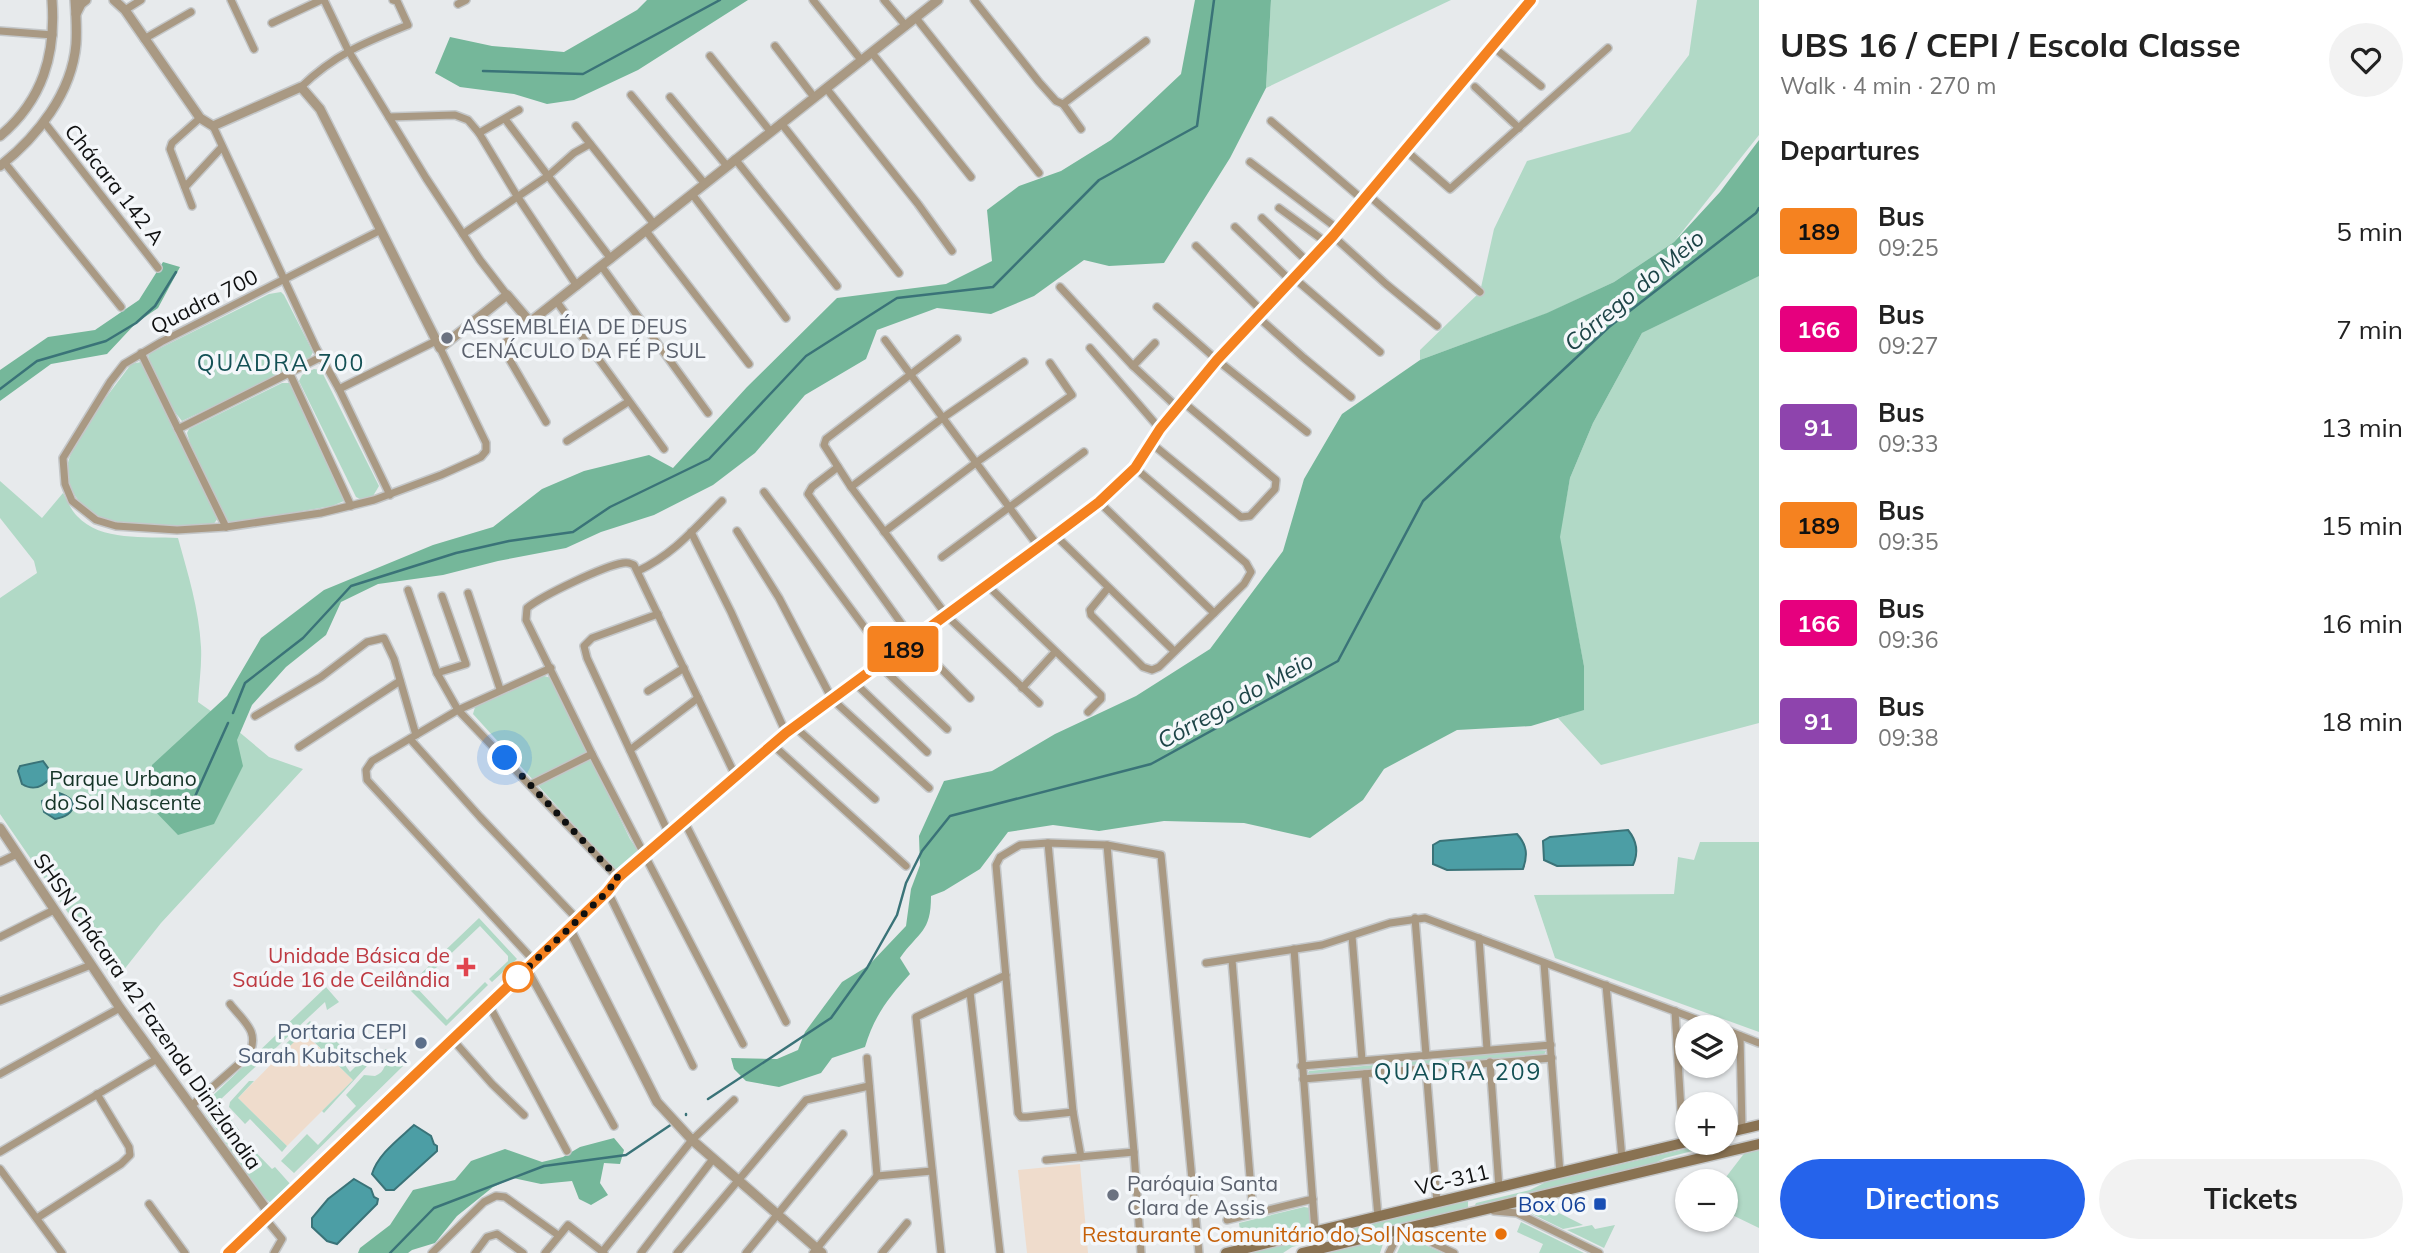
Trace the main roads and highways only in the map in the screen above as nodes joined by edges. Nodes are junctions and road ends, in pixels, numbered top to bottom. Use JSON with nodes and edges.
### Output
{"nodes":[{"id":1,"x":1759,"y":1125,"type":"edge"},
{"id":2,"x":1738,"y":1130,"type":"edge"},
{"id":3,"x":1759,"y":1144,"type":"edge"},
{"id":4,"x":1675,"y":1145,"type":"edge"},
{"id":5,"x":1703,"y":1155,"type":"edge"},
{"id":6,"x":1698,"y":1158,"type":"junction"},
{"id":7,"x":1495,"y":1189,"type":"junction"},
{"id":8,"x":1476,"y":1212,"type":"junction"},
{"id":9,"x":1333,"y":1227,"type":"junction"},
{"id":10,"x":1236,"y":1252,"type":"edge"},
{"id":11,"x":1226,"y":1253,"type":"edge"},
{"id":12,"x":1300,"y":1253,"type":"edge"}],
"edges":[{"from":1,"to":2,"type":"main road"},
{"from":3,"to":6,"type":"main road","name":"VC-311"},
{"from":4,"to":7,"type":"main road","name":"VC-311"},
{"from":5,"to":6,"type":"main road"},
{"from":6,"to":8,"type":"main road","name":"VC-311"},
{"from":7,"to":8,"type":"main road"},
{"from":7,"to":9,"type":"main road","name":"VC-311"},
{"from":8,"to":12,"type":"main road","name":"VC-311"},
{"from":9,"to":10,"type":"main road","name":"VC-311"},
{"from":9,"to":12,"type":"main road"},
{"from":10,"to":11,"type":"main road","name":"VC-311"}]}
